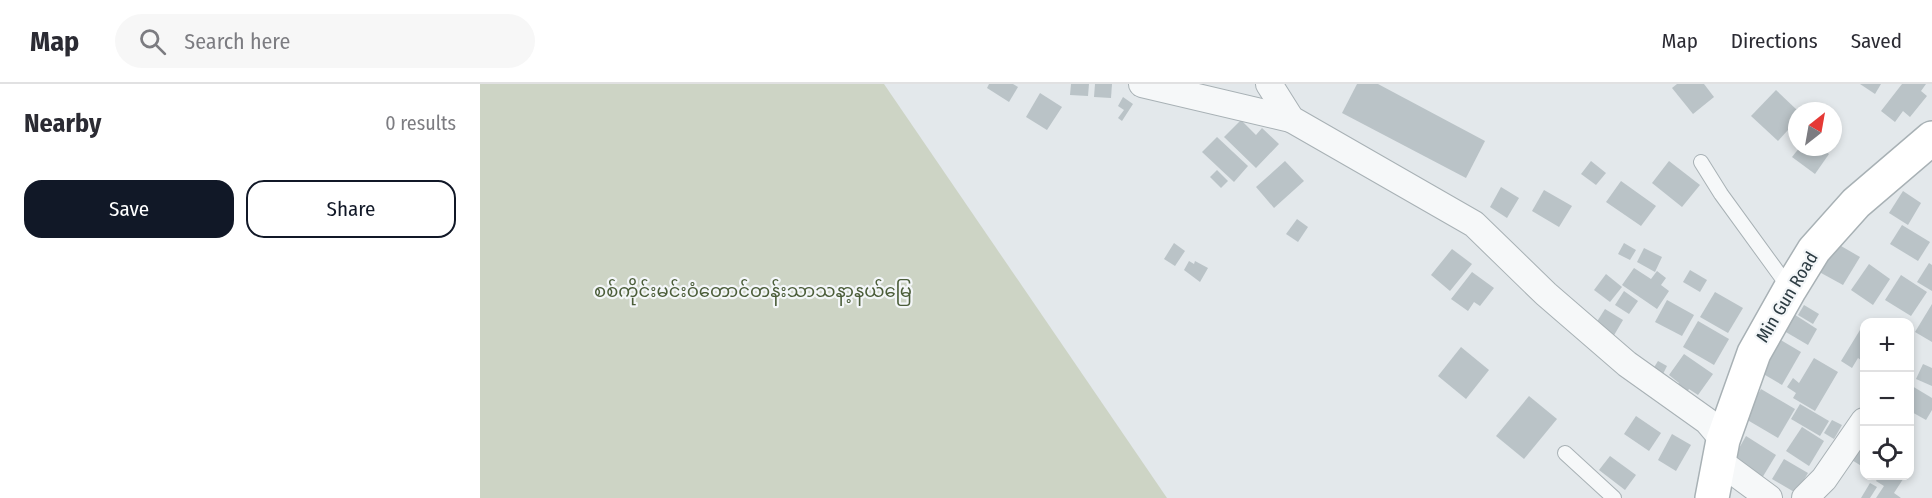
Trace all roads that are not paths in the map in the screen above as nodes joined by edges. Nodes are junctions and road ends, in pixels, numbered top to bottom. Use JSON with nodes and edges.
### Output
{"nodes":[{"id":1,"x":1142,"y":84,"type":"edge"},
{"id":2,"x":1269,"y":84,"type":"edge"},
{"id":3,"x":1291,"y":118,"type":"junction"},
{"id":4,"x":1929,"y":147,"type":"edge"},
{"id":5,"x":1701,"y":162,"type":"dead end"},
{"id":6,"x":1790,"y":289,"type":"junction"},
{"id":7,"x":1861,"y":426,"type":"edge"},
{"id":8,"x":1721,"y":450,"type":"junction"},
{"id":9,"x":1565,"y":453,"type":"dead end"},
{"id":10,"x":1614,"y":498,"type":"edge"},
{"id":11,"x":1712,"y":498,"type":"edge"},
{"id":12,"x":1768,"y":498,"type":"edge"},
{"id":13,"x":1805,"y":498,"type":"edge"}],
"edges":[{"from":1,"to":3,"type":"street"},
{"from":2,"to":3,"type":"street"},
{"from":3,"to":8,"type":"street"},
{"from":4,"to":6,"type":"street","name":"Min Gun Road"},
{"from":5,"to":6,"type":"lane"},
{"from":6,"to":8,"type":"street","name":"Min Gun Road"},
{"from":7,"to":13,"type":"street"},
{"from":8,"to":11,"type":"street","name":"Min Gun Road"},
{"from":8,"to":12,"type":"street"},
{"from":9,"to":10,"type":"lane"}]}
